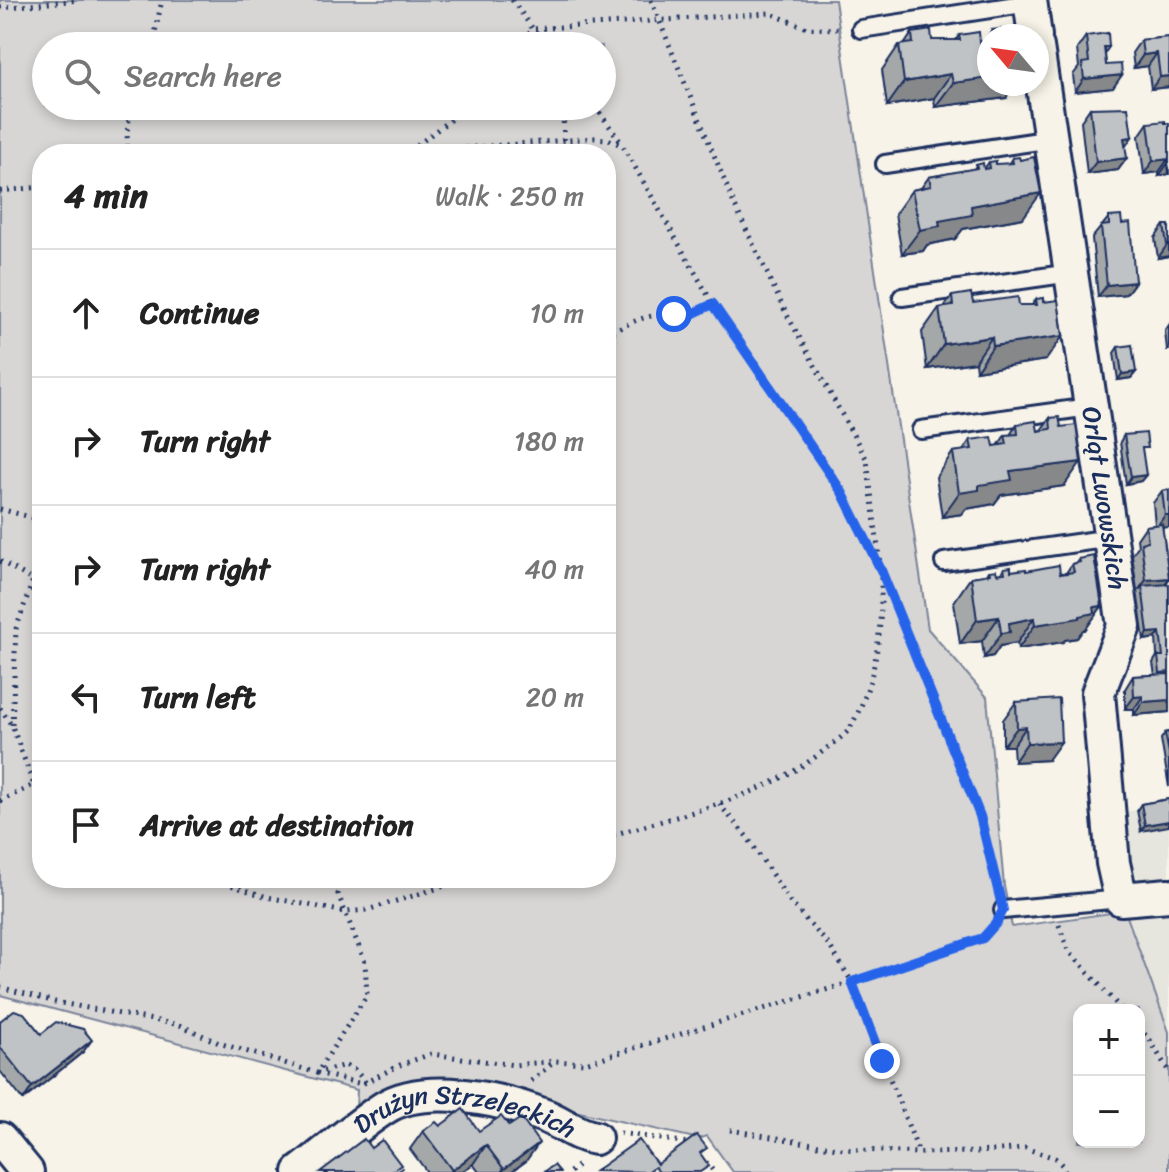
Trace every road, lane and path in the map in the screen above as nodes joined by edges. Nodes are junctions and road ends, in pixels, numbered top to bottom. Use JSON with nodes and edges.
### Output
{"nodes":[{"id":1,"x":78,"y":0,"type":"edge"},
{"id":2,"x":162,"y":0,"type":"edge"},
{"id":3,"x":512,"y":0,"type":"edge"},
{"id":4,"x":651,"y":0,"type":"edge"},
{"id":5,"x":1030,"y":1,"type":"edge"},
{"id":6,"x":0,"y":8,"type":"edge"},
{"id":7,"x":657,"y":20,"type":"junction"},
{"id":8,"x":1033,"y":24,"type":"edge"},
{"id":9,"x":533,"y":29,"type":"junction"},
{"id":10,"x":861,"y":29,"type":"joint"},
{"id":11,"x":155,"y":32,"type":"edge"},
{"id":12,"x":531,"y":32,"type":"edge"},
{"id":13,"x":536,"y":32,"type":"edge"},
{"id":14,"x":1045,"y":96,"type":"edge"},
{"id":15,"x":129,"y":120,"type":"edge"},
{"id":16,"x":450,"y":120,"type":"edge"},
{"id":17,"x":564,"y":120,"type":"edge"},
{"id":18,"x":605,"y":120,"type":"edge"},
{"id":19,"x":1052,"y":139,"type":"junction"},
{"id":20,"x":565,"y":140,"type":"junction"},
{"id":21,"x":128,"y":144,"type":"edge"},
{"id":22,"x":419,"y":144,"type":"edge"},
{"id":23,"x":509,"y":144,"type":"edge"},
{"id":24,"x":565,"y":144,"type":"edge"},
{"id":25,"x":623,"y":146,"type":"junction"},
{"id":26,"x":885,"y":164,"type":"dead end"},
{"id":27,"x":32,"y":188,"type":"edge"},
{"id":28,"x":0,"y":191,"type":"edge"},
{"id":29,"x":1071,"y":273,"type":"junction"},
{"id":30,"x":902,"y":297,"type":"dead end"},
{"id":31,"x":713,"y":304,"type":"junction"},
{"id":32,"x":616,"y":331,"type":"edge"},
{"id":33,"x":1090,"y":407,"type":"junction"},
{"id":34,"x":921,"y":430,"type":"dead end"},
{"id":35,"x":0,"y":509,"type":"edge"},
{"id":36,"x":32,"y":517,"type":"edge"},
{"id":37,"x":1111,"y":538,"type":"junction"},
{"id":38,"x":0,"y":561,"type":"edge"},
{"id":39,"x":944,"y":562,"type":"dead end"},
{"id":40,"x":881,"y":570,"type":"junction"},
{"id":41,"x":32,"y":579,"type":"edge"},
{"id":42,"x":32,"y":583,"type":"edge"},
{"id":43,"x":0,"y":708,"type":"edge"},
{"id":44,"x":12,"y":726,"type":"junction"},
{"id":45,"x":32,"y":780,"type":"edge"},
{"id":46,"x":32,"y":786,"type":"edge"},
{"id":47,"x":0,"y":801,"type":"edge"},
{"id":48,"x":719,"y":804,"type":"junction"},
{"id":49,"x":616,"y":834,"type":"edge"},
{"id":50,"x":240,"y":888,"type":"edge"},
{"id":51,"x":340,"y":888,"type":"edge"},
{"id":52,"x":438,"y":888,"type":"edge"},
{"id":53,"x":1169,"y":895,"type":"edge"},
{"id":54,"x":1121,"y":899,"type":"junction"},
{"id":55,"x":1051,"y":905,"type":"junction"},
{"id":56,"x":1003,"y":910,"type":"junction"},
{"id":57,"x":345,"y":912,"type":"junction"},
{"id":58,"x":852,"y":982,"type":"junction"},
{"id":59,"x":0,"y":987,"type":"edge"},
{"id":60,"x":1117,"y":1004,"type":"edge"},
{"id":61,"x":1145,"y":1035,"type":"edge"},
{"id":62,"x":1169,"y":1072,"type":"edge"},
{"id":63,"x":317,"y":1073,"type":"junction"},
{"id":64,"x":365,"y":1082,"type":"junction"},
{"id":65,"x":730,"y":1130,"type":"dead end"},
{"id":66,"x":595,"y":1138,"type":"junction"},
{"id":67,"x":0,"y":1139,"type":"edge"},
{"id":68,"x":919,"y":1153,"type":"junction"},
{"id":69,"x":394,"y":1160,"type":"edge"},
{"id":70,"x":27,"y":1172,"type":"edge"},
{"id":71,"x":300,"y":1172,"type":"edge"},
{"id":72,"x":403,"y":1172,"type":"edge"},
{"id":73,"x":570,"y":1172,"type":"edge"},
{"id":74,"x":714,"y":1172,"type":"edge"},
{"id":75,"x":1065,"y":1172,"type":"edge"}],
"edges":[{"from":1,"to":6,"type":"path"},
{"from":2,"to":11,"type":"path"},
{"from":3,"to":9,"type":"path"},
{"from":4,"to":7,"type":"path"},
{"from":5,"to":8,"type":"street"},
{"from":5,"to":10,"type":"lane"},
{"from":7,"to":9,"type":"path"},
{"from":7,"to":10,"type":"path"},
{"from":7,"to":40,"type":"path"},
{"from":9,"to":12,"type":"path"},
{"from":9,"to":13,"type":"path"},
{"from":14,"to":19,"type":"street","name":"Orląt Lwowskich"},
{"from":15,"to":21,"type":"path"},
{"from":16,"to":22,"type":"path"},
{"from":17,"to":20,"type":"path"},
{"from":18,"to":25,"type":"path"},
{"from":19,"to":26,"type":"lane"},
{"from":19,"to":29,"type":"street","name":"Orląt Lwowskich"},
{"from":20,"to":23,"type":"path"},
{"from":20,"to":24,"type":"path"},
{"from":20,"to":25,"type":"path"},
{"from":25,"to":31,"type":"path"},
{"from":27,"to":28,"type":"path"},
{"from":29,"to":30,"type":"lane"},
{"from":29,"to":33,"type":"street","name":"Orląt Lwowskich"},
{"from":31,"to":32,"type":"path"},
{"from":31,"to":40,"type":"path"},
{"from":33,"to":34,"type":"lane"},
{"from":33,"to":37,"type":"street","name":"Orląt Lwowskich"},
{"from":35,"to":36,"type":"path"},
{"from":37,"to":39,"type":"lane"},
{"from":37,"to":54,"type":"street","name":"Orląt Lwowskich"},
{"from":38,"to":41,"type":"path"},
{"from":40,"to":48,"type":"path"},
{"from":40,"to":56,"type":"path"},
{"from":42,"to":44,"type":"path"},
{"from":43,"to":44,"type":"path"},
{"from":44,"to":45,"type":"path"},
{"from":46,"to":47,"type":"path"},
{"from":48,"to":49,"type":"path"},
{"from":48,"to":58,"type":"path"},
{"from":50,"to":57,"type":"path"},
{"from":51,"to":57,"type":"path"},
{"from":52,"to":57,"type":"path"},
{"from":53,"to":54,"type":"street"},
{"from":54,"to":55,"type":"lane"},
{"from":55,"to":56,"type":"lane"},
{"from":55,"to":60,"type":"path"},
{"from":56,"to":58,"type":"path"},
{"from":57,"to":63,"type":"path"},
{"from":58,"to":64,"type":"path"},
{"from":58,"to":68,"type":"path"},
{"from":59,"to":63,"type":"path"},
{"from":61,"to":62,"type":"path"},
{"from":63,"to":64,"type":"path"},
{"from":63,"to":64,"type":"path"},
{"from":65,"to":68,"type":"path"},
{"from":66,"to":71,"type":"street","name":"Drużyn Strzeleckich"},
{"from":66,"to":73,"type":"path"},
{"from":66,"to":74,"type":"path"},
{"from":67,"to":70,"type":"street"},
{"from":68,"to":75,"type":"path"},
{"from":69,"to":72,"type":"path"}]}
